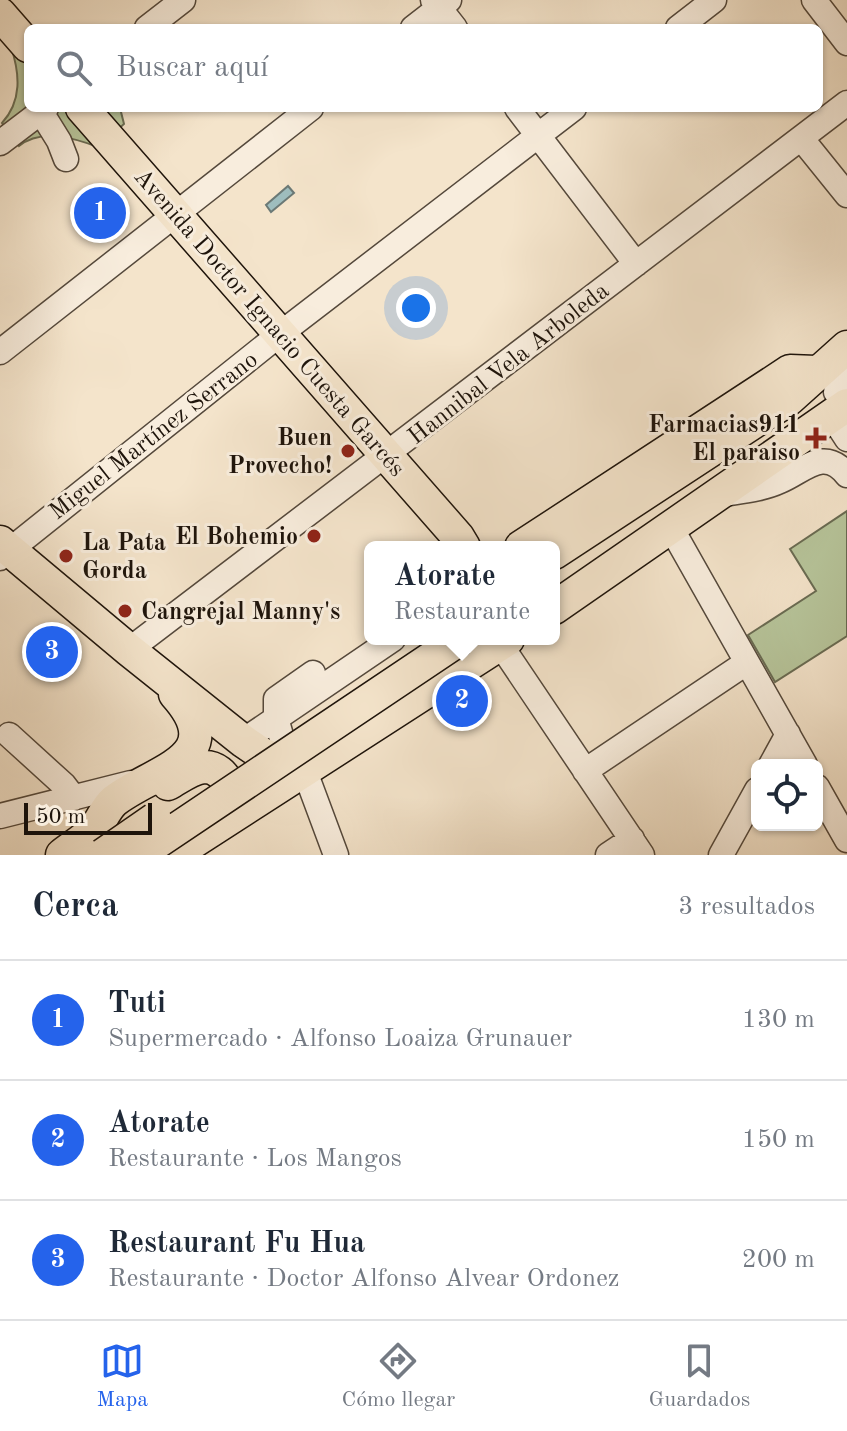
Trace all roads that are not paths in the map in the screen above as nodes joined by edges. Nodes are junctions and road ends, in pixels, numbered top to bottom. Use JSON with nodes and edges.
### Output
{"nodes":[{"id":1,"x":183,"y":0,"type":"edge"},
{"id":2,"x":714,"y":0,"type":"edge"},
{"id":3,"x":814,"y":0,"type":"edge"},
{"id":4,"x":440,"y":3,"type":"edge"},
{"id":5,"x":152,"y":24,"type":"edge"},
{"id":6,"x":417,"y":24,"type":"edge"},
{"id":7,"x":453,"y":24,"type":"edge"},
{"id":8,"x":683,"y":24,"type":"edge"},
{"id":9,"x":847,"y":43,"type":"edge"},
{"id":10,"x":847,"y":103,"type":"edge"},
{"id":11,"x":40,"y":112,"type":"edge"},
{"id":12,"x":44,"y":112,"type":"edge"},
{"id":13,"x":86,"y":112,"type":"edge"},
{"id":14,"x":107,"y":112,"type":"edge"},
{"id":15,"x":306,"y":112,"type":"edge"},
{"id":16,"x":520,"y":112,"type":"edge"},
{"id":17,"x":569,"y":112,"type":"edge"},
{"id":18,"x":539,"y":135,"type":"junction"},
{"id":19,"x":801,"y":138,"type":"junction"},
{"id":20,"x":111,"y":141,"type":"junction"},
{"id":21,"x":0,"y":143,"type":"edge"},
{"id":22,"x":66,"y":159,"type":"dead end"},
{"id":23,"x":847,"y":195,"type":"edge"},
{"id":24,"x":175,"y":215,"type":"junction"},
{"id":25,"x":636,"y":264,"type":"junction"},
{"id":26,"x":280,"y":334,"type":"junction"},
{"id":27,"x":847,"y":347,"type":"edge"},
{"id":28,"x":0,"y":352,"type":"edge"},
{"id":29,"x":831,"y":400,"type":"edge"},
{"id":30,"x":388,"y":455,"type":"junction"},
{"id":31,"x":847,"y":475,"type":"edge"},
{"id":32,"x":714,"y":497,"type":"junction"},
{"id":33,"x":670,"y":526,"type":"junction"},
{"id":34,"x":462,"y":541,"type":"edge"},
{"id":35,"x":545,"y":541,"type":"edge"},
{"id":36,"x":3,"y":550,"type":"edge"},
{"id":37,"x":560,"y":592,"type":"edge"},
{"id":38,"x":364,"y":641,"type":"edge"},
{"id":39,"x":386,"y":645,"type":"edge"},
{"id":40,"x":414,"y":645,"type":"edge"},
{"id":41,"x":432,"y":645,"type":"edge"},
{"id":42,"x":449,"y":645,"type":"edge"},
{"id":43,"x":454,"y":645,"type":"edge"},
{"id":44,"x":499,"y":645,"type":"edge"},
{"id":45,"x":506,"y":645,"type":"edge"},
{"id":46,"x":140,"y":659,"type":"junction"},
{"id":47,"x":746,"y":663,"type":"junction"},
{"id":48,"x":417,"y":697,"type":"junction"},
{"id":49,"x":788,"y":734,"type":"junction"},
{"id":50,"x":9,"y":735,"type":"dead end"},
{"id":51,"x":274,"y":745,"type":"junction"},
{"id":52,"x":774,"y":759,"type":"edge"},
{"id":53,"x":802,"y":759,"type":"edge"},
{"id":54,"x":585,"y":771,"type":"junction"},
{"id":55,"x":153,"y":778,"type":"junction"},
{"id":56,"x":74,"y":798,"type":"junction"},
{"id":57,"x":823,"y":798,"type":"edge"},
{"id":58,"x":751,"y":801,"type":"edge"},
{"id":59,"x":0,"y":816,"type":"edge"},
{"id":60,"x":228,"y":819,"type":"junction"},
{"id":61,"x":847,"y":840,"type":"edge"},
{"id":62,"x":98,"y":842,"type":"edge"},
{"id":63,"x":637,"y":847,"type":"edge"},
{"id":64,"x":62,"y":855,"type":"edge"},
{"id":65,"x":138,"y":855,"type":"edge"},
{"id":66,"x":173,"y":855,"type":"edge"},
{"id":67,"x":336,"y":855,"type":"edge"},
{"id":68,"x":608,"y":855,"type":"edge"},
{"id":69,"x":721,"y":855,"type":"edge"}],
"edges":[{"from":1,"to":5,"type":"street"},
{"from":2,"to":8,"type":"street"},
{"from":3,"to":9,"type":"street"},
{"from":4,"to":6,"type":"street"},
{"from":4,"to":7,"type":"street"},
{"from":10,"to":19,"type":"street","name":"Hannibal Vela Arboleda"},
{"from":11,"to":21,"type":"street"},
{"from":12,"to":22,"type":"street"},
{"from":13,"to":20,"type":"main road","name":"Avenida Doctor Ignacio Cuesta Garcés"},
{"from":14,"to":20,"type":"street"},
{"from":15,"to":24,"type":"street"},
{"from":16,"to":18,"type":"street"},
{"from":17,"to":18,"type":"street","name":"Miguel Martínez Serrano"},
{"from":18,"to":25,"type":"street"},
{"from":18,"to":26,"type":"street","name":"Miguel Martínez Serrano"},
{"from":19,"to":23,"type":"street"},
{"from":19,"to":25,"type":"street","name":"Hannibal Vela Arboleda"},
{"from":20,"to":24,"type":"main road","name":"Avenida Doctor Ignacio Cuesta Garcés"},
{"from":24,"to":26,"type":"main road","name":"Avenida Doctor Ignacio Cuesta Garcés"},
{"from":24,"to":28,"type":"street"},
{"from":25,"to":30,"type":"street","name":"Hannibal Vela Arboleda"},
{"from":26,"to":30,"type":"main road","name":"Avenida Doctor Ignacio Cuesta Garcés"},
{"from":26,"to":36,"type":"street","name":"Miguel Martínez Serrano"},
{"from":27,"to":29,"type":"main road"},
{"from":29,"to":32,"type":"main road"},
{"from":29,"to":35,"type":"main road"},
{"from":29,"to":37,"type":"main road"},
{"from":30,"to":34,"type":"main road","name":"Avenida Doctor Ignacio Cuesta Garcés"},
{"from":30,"to":46,"type":"street","name":"Hannibal Vela Arboleda"},
{"from":31,"to":32,"type":"street"},
{"from":32,"to":33,"type":"main road"},
{"from":33,"to":37,"type":"main road"},
{"from":33,"to":47,"type":"street"},
{"from":36,"to":46,"type":"main road"},
{"from":38,"to":51,"type":"street"},
{"from":39,"to":51,"type":"street"},
{"from":40,"to":62,"type":"main road","bridge":true},
{"from":41,"to":51,"type":"main road"},
{"from":42,"to":65,"type":"main road","bridge":true},
{"from":43,"to":48,"type":"main road"},
{"from":44,"to":48,"type":"main road"},
{"from":45,"to":54,"type":"street"},
{"from":46,"to":51,"type":"main road"},
{"from":46,"to":55,"type":"main road"},
{"from":47,"to":49,"type":"street"},
{"from":47,"to":54,"type":"street"},
{"from":48,"to":51,"type":"main road"},
{"from":49,"to":52,"type":"street"},
{"from":49,"to":53,"type":"street"},
{"from":50,"to":56,"type":"street"},
{"from":51,"to":60,"type":"main road"},
{"from":51,"to":67,"type":"street"},
{"from":54,"to":63,"type":"street"},
{"from":55,"to":56,"type":"street"},
{"from":55,"to":62,"type":"main road"},
{"from":56,"to":59,"type":"street"},
{"from":57,"to":61,"type":"street"},
{"from":58,"to":69,"type":"street"},
{"from":60,"to":62,"type":"main road"},
{"from":60,"to":66,"type":"main road"},
{"from":62,"to":64,"type":"main road"},
{"from":63,"to":68,"type":"street"}]}
